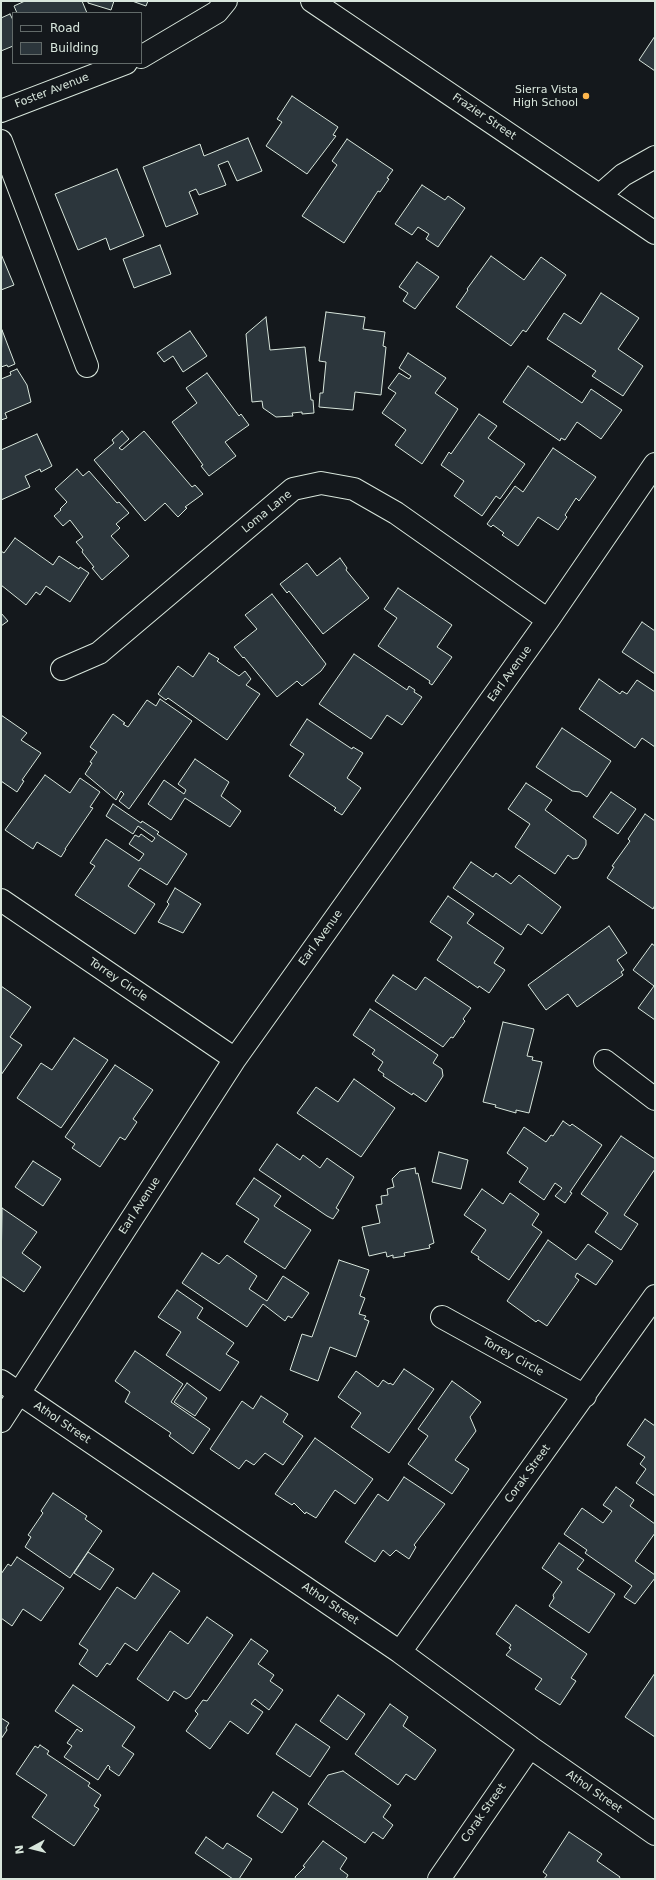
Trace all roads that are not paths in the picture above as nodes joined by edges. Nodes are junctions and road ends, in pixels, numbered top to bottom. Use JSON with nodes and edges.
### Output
{"nodes":[{"id":1,"x":226,"y":1,"type":"edge"},
{"id":2,"x":312,"y":1,"type":"edge"},
{"id":3,"x":142,"y":57,"type":"edge"},
{"id":4,"x":123,"y":64,"type":"edge"},
{"id":5,"x":1,"y":111,"type":"edge"},
{"id":6,"x":1,"y":142,"type":"edge"},
{"id":7,"x":655,"y":157,"type":"edge"},
{"id":8,"x":600,"y":196,"type":"junction"},
{"id":9,"x":655,"y":233,"type":"edge"},
{"id":10,"x":87,"y":366,"type":"dead end"},
{"id":11,"x":655,"y":464,"type":"edge"},
{"id":12,"x":548,"y":620,"type":"junction"},
{"id":13,"x":62,"y":668,"type":"dead end"},
{"id":14,"x":1,"y":900,"type":"edge"},
{"id":15,"x":235,"y":1059,"type":"junction"},
{"id":16,"x":605,"y":1061,"type":"dead end"},
{"id":17,"x":655,"y":1099,"type":"edge"},
{"id":18,"x":655,"y":1296,"type":"edge"},
{"id":19,"x":442,"y":1317,"type":"dead end"},
{"id":20,"x":1,"y":1381,"type":"edge"},
{"id":21,"x":19,"y":1394,"type":"junction"},
{"id":22,"x":585,"y":1396,"type":"junction"},
{"id":23,"x":1,"y":1421,"type":"edge"},
{"id":24,"x":400,"y":1652,"type":"junction"},
{"id":25,"x":530,"y":1747,"type":"junction"},
{"id":26,"x":655,"y":1834,"type":"edge"},
{"id":27,"x":439,"y":1879,"type":"edge"}],
"edges":[{"from":1,"to":3,"type":"street"},
{"from":2,"to":8,"type":"street","name":"Frazier Street"},
{"from":4,"to":5,"type":"street","name":"Foster Avenue"},
{"from":6,"to":10,"type":"street"},
{"from":7,"to":8,"type":"street"},
{"from":8,"to":9,"type":"street","name":"Frazier Street"},
{"from":11,"to":12,"type":"street","name":"Earl Avenue"},
{"from":12,"to":13,"type":"street","name":"Loma Lane"},
{"from":12,"to":15,"type":"street","name":"Earl Avenue"},
{"from":14,"to":15,"type":"street","name":"Torrey Circle"},
{"from":15,"to":21,"type":"street","name":"Earl Avenue"},
{"from":16,"to":17,"type":"street"},
{"from":18,"to":22,"type":"street","name":"Corak Street"},
{"from":19,"to":22,"type":"street","name":"Torrey Circle"},
{"from":20,"to":21,"type":"street","name":"Athol Street"},
{"from":21,"to":23,"type":"street","name":"Earl Avenue"},
{"from":21,"to":24,"type":"street","name":"Athol Street"},
{"from":22,"to":24,"type":"street","name":"Corak Street"},
{"from":24,"to":25,"type":"street","name":"Athol Street"},
{"from":25,"to":26,"type":"street","name":"Athol Street"},
{"from":25,"to":27,"type":"street","name":"Corak Street"}]}
